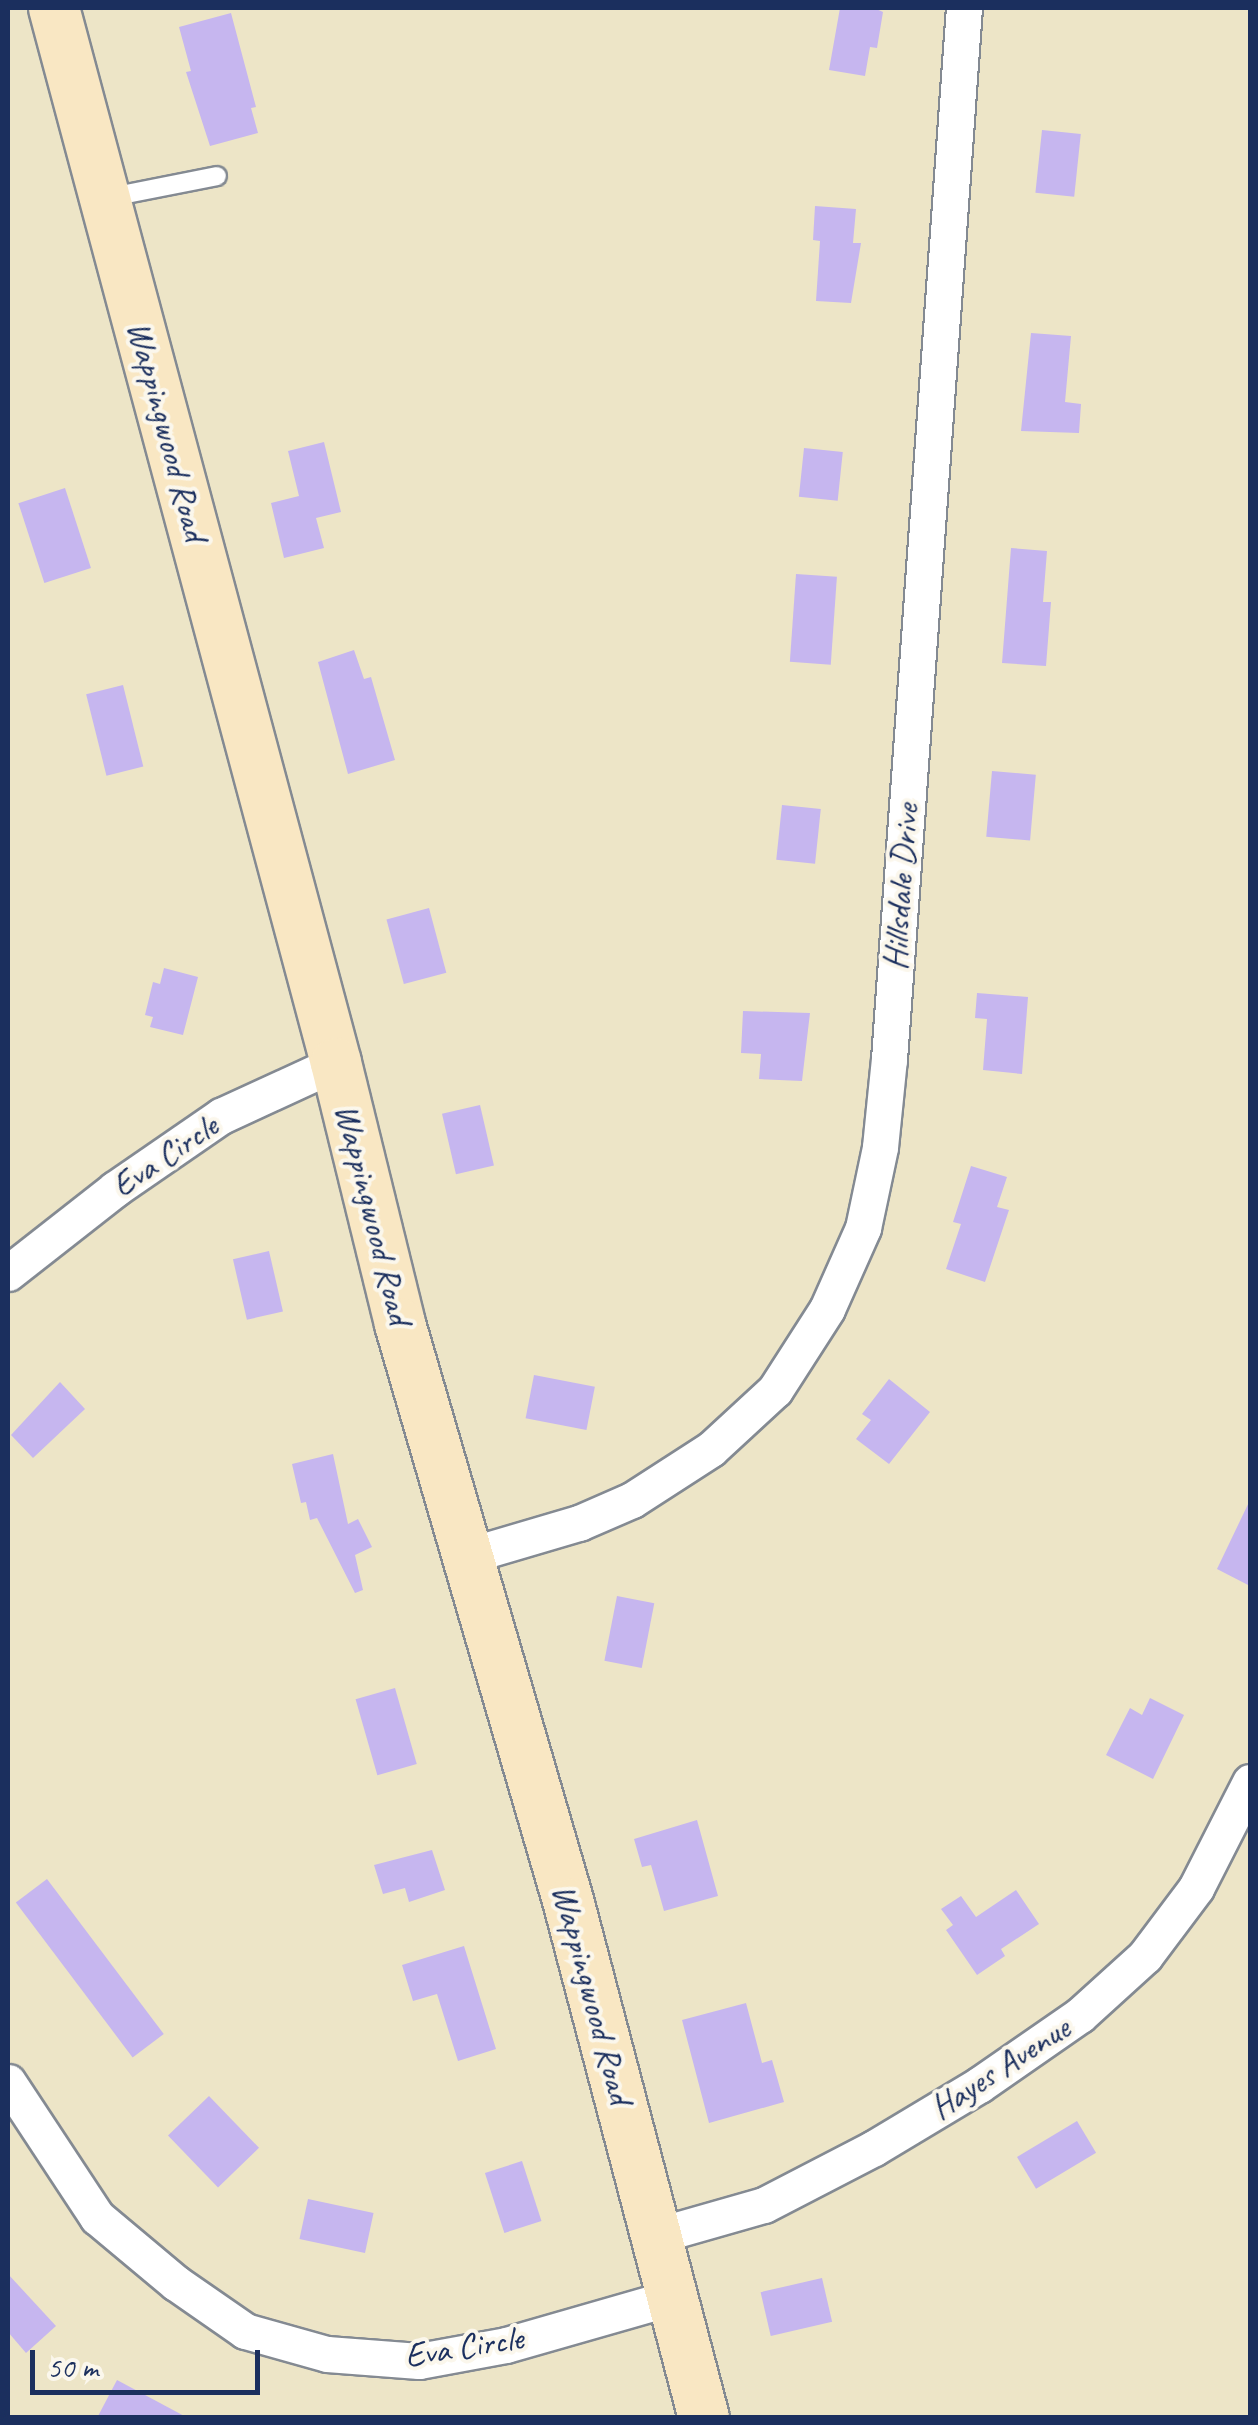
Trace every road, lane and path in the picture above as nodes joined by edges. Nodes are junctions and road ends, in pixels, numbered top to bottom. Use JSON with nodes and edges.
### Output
{"nodes":[{"id":1,"x":54,"y":8,"type":"edge"},
{"id":2,"x":964,"y":8,"type":"edge"},
{"id":3,"x":217,"y":176,"type":"dead end"},
{"id":4,"x":105,"y":198,"type":"junction"},
{"id":5,"x":336,"y":1062,"type":"junction"},
{"id":6,"x":8,"y":1273,"type":"edge"},
{"id":7,"x":470,"y":1555,"type":"junction"},
{"id":8,"x":1250,"y":1782,"type":"edge"},
{"id":9,"x":8,"y":2082,"type":"edge"},
{"id":10,"x":654,"y":2236,"type":"junction"},
{"id":11,"x":670,"y":2298,"type":"junction"},
{"id":12,"x":704,"y":2418,"type":"edge"}],
"edges":[{"from":1,"to":4,"type":"main road","name":"Wappingwood Road"},
{"from":2,"to":7,"type":"street","name":"Hillsdale Drive"},
{"from":3,"to":4,"type":"lane"},
{"from":4,"to":5,"type":"main road","name":"Wappingwood Road"},
{"from":5,"to":6,"type":"street","name":"Eva Circle"},
{"from":5,"to":7,"type":"main road","name":"Wappingwood Road"},
{"from":7,"to":10,"type":"main road","name":"Wappingwood Road"},
{"from":8,"to":10,"type":"street","name":"Hayes Avenue"},
{"from":9,"to":11,"type":"street","name":"Eva Circle"},
{"from":10,"to":11,"type":"main road","name":"Wappingwood Road"},
{"from":11,"to":12,"type":"main road","name":"Wappingwood Road"}]}
